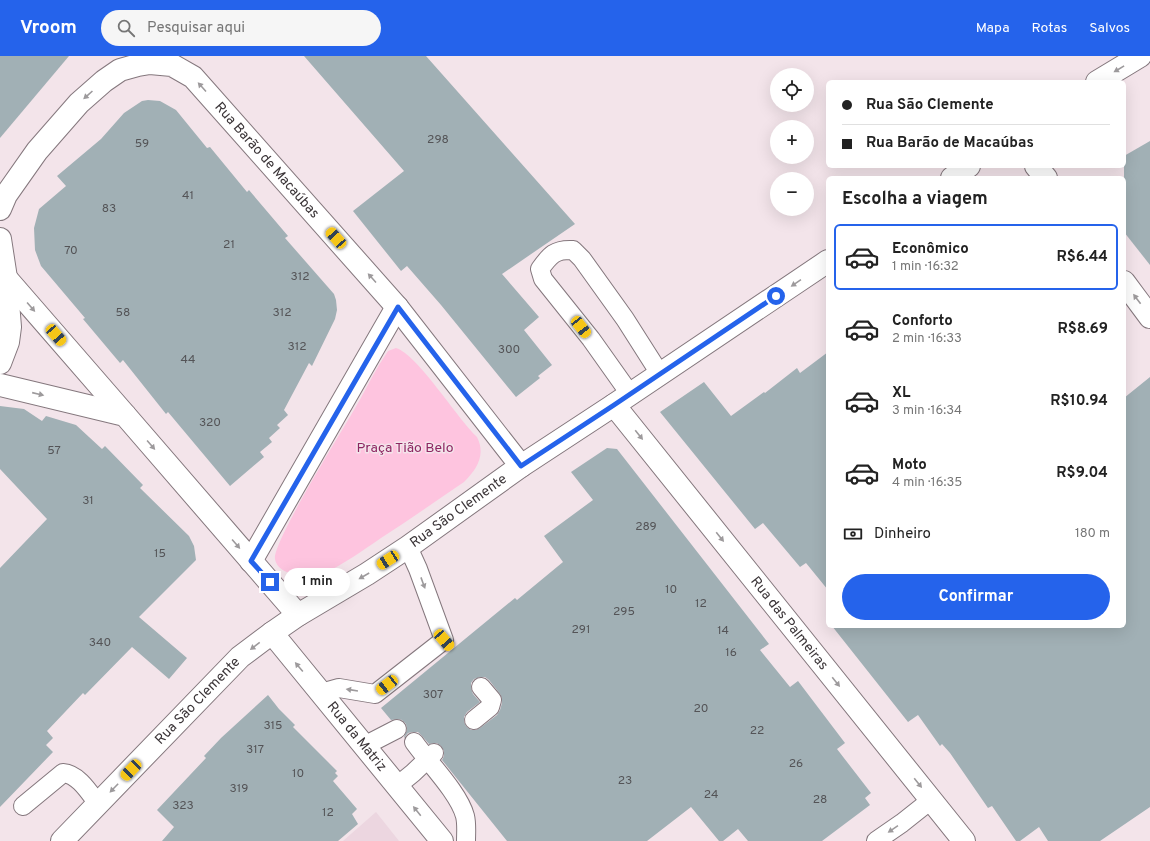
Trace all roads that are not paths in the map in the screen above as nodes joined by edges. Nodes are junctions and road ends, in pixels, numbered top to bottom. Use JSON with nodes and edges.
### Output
{"nodes":[{"id":1,"x":1140,"y":56,"type":"edge"},
{"id":2,"x":1100,"y":80,"type":"edge"},
{"id":3,"x":966,"y":168,"type":"edge"},
{"id":4,"x":1038,"y":168,"type":"edge"},
{"id":5,"x":955,"y":176,"type":"edge"},
{"id":6,"x":1044,"y":176,"type":"edge"},
{"id":7,"x":0,"y":209,"type":"edge"},
{"id":8,"x":0,"y":240,"type":"edge"},
{"id":9,"x":826,"y":262,"type":"edge"},
{"id":10,"x":6,"y":278,"type":"junction"},
{"id":11,"x":1126,"y":285,"type":"edge"},
{"id":12,"x":398,"y":307,"type":"junction"},
{"id":13,"x":1150,"y":317,"type":"edge"},
{"id":14,"x":0,"y":363,"type":"edge"},
{"id":15,"x":660,"y":374,"type":"junction"},
{"id":16,"x":0,"y":385,"type":"edge"},
{"id":17,"x":622,"y":400,"type":"junction"},
{"id":18,"x":125,"y":415,"type":"junction"},
{"id":19,"x":521,"y":466,"type":"junction"},
{"id":20,"x":408,"y":547,"type":"junction"},
{"id":21,"x":251,"y":561,"type":"junction"},
{"id":22,"x":298,"y":614,"type":"junction"},
{"id":23,"x":272,"y":633,"type":"junction"},
{"id":24,"x":481,"y":687,"type":"dead end"},
{"id":25,"x":321,"y":693,"type":"junction"},
{"id":26,"x":474,"y":720,"type":"dead end"},
{"id":27,"x":397,"y":729,"type":"dead end"},
{"id":28,"x":414,"y":742,"type":"dead end"},
{"id":29,"x":364,"y":746,"type":"junction"},
{"id":30,"x":431,"y":756,"type":"junction"},
{"id":31,"x":397,"y":786,"type":"junction"},
{"id":32,"x":931,"y":800,"type":"junction"},
{"id":33,"x":98,"y":804,"type":"junction"},
{"id":34,"x":23,"y":806,"type":"dead end"},
{"id":35,"x":62,"y":841,"type":"edge"},
{"id":36,"x":442,"y":841,"type":"edge"},
{"id":37,"x":466,"y":841,"type":"edge"},
{"id":38,"x":876,"y":841,"type":"edge"},
{"id":39,"x":964,"y":841,"type":"edge"}],
"edges":[{"from":1,"to":2,"type":"street","one_way":true},
{"from":3,"to":5,"type":"street"},
{"from":4,"to":6,"type":"street"},
{"from":12,"to":7,"type":"street","name":"Rua Barão de Macaúbas","one_way":true},
{"from":8,"to":10,"type":"street"},
{"from":9,"to":15,"type":"street","name":"Rua São Clemente","one_way":true},
{"from":10,"to":14,"type":"street"},
{"from":10,"to":18,"type":"street","one_way":true},
{"from":13,"to":11,"type":"street","one_way":true},
{"from":12,"to":19,"type":"street","name":"Rua Barão de Macaúbas"},
{"from":12,"to":21,"type":"street"},
{"from":15,"to":17,"type":"street","name":"Rua São Clemente"},
{"from":15,"to":17,"type":"lane"},
{"from":16,"to":18,"type":"street","one_way":true},
{"from":17,"to":19,"type":"street","name":"Rua São Clemente"},
{"from":17,"to":32,"type":"street","name":"Rua das Palmeiras","one_way":true},
{"from":18,"to":21,"type":"street","one_way":true},
{"from":19,"to":20,"type":"street","name":"Rua São Clemente"},
{"from":20,"to":22,"type":"street","name":"Rua São Clemente","one_way":true},
{"from":20,"to":25,"type":"lane","one_way":true},
{"from":21,"to":22,"type":"street"},
{"from":22,"to":23,"type":"street","name":"Rua São Clemente"},
{"from":25,"to":23,"type":"street","name":"Rua da Matriz","one_way":true},
{"from":23,"to":33,"type":"street","name":"Rua São Clemente","one_way":true},
{"from":24,"to":26,"type":"lane"},
{"from":25,"to":29,"type":"street","name":"Rua da Matriz"},
{"from":27,"to":29,"type":"lane"},
{"from":28,"to":30,"type":"lane"},
{"from":29,"to":31,"type":"street","name":"Rua da Matriz"},
{"from":30,"to":31,"type":"lane"},
{"from":30,"to":37,"type":"lane"},
{"from":36,"to":31,"type":"street","name":"Rua da Matriz","one_way":true},
{"from":32,"to":38,"type":"lane","one_way":true},
{"from":32,"to":39,"type":"street","name":"Rua das Palmeiras"},
{"from":33,"to":34,"type":"lane"},
{"from":33,"to":35,"type":"street","name":"Rua São Clemente"}]}
